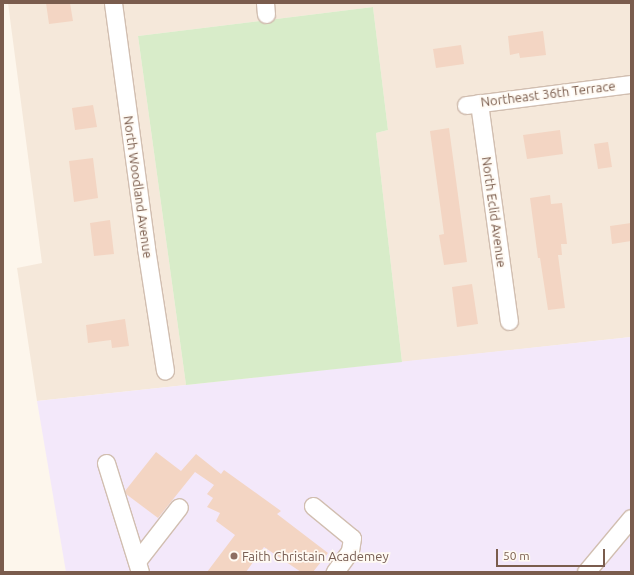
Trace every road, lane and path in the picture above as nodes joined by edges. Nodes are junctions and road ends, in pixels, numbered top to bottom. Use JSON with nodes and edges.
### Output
{"nodes":[{"id":1,"x":114,"y":3,"type":"edge"},
{"id":2,"x":631,"y":84,"type":"edge"},
{"id":3,"x":472,"y":104,"type":"joint"},
{"id":4,"x":509,"y":321,"type":"dead end"},
{"id":5,"x":165,"y":371,"type":"dead end"},
{"id":6,"x":106,"y":463,"type":"dead end"},
{"id":7,"x":313,"y":506,"type":"dead end"},
{"id":8,"x":179,"y":507,"type":"dead end"},
{"id":9,"x":631,"y":518,"type":"edge"},
{"id":10,"x":138,"y":567,"type":"edge"},
{"id":11,"x":334,"y":572,"type":"edge"},
{"id":12,"x":586,"y":572,"type":"edge"}],
"edges":[{"from":1,"to":5,"type":"street","name":"North Woodland Avenue"},
{"from":2,"to":3,"type":"street","name":"Northeast 36th Terrace"},
{"from":3,"to":4,"type":"street","name":"North Eclid Avenue"},
{"from":6,"to":10,"type":"street"},
{"from":7,"to":11,"type":"street"},
{"from":8,"to":10,"type":"street"},
{"from":9,"to":12,"type":"street"}]}
